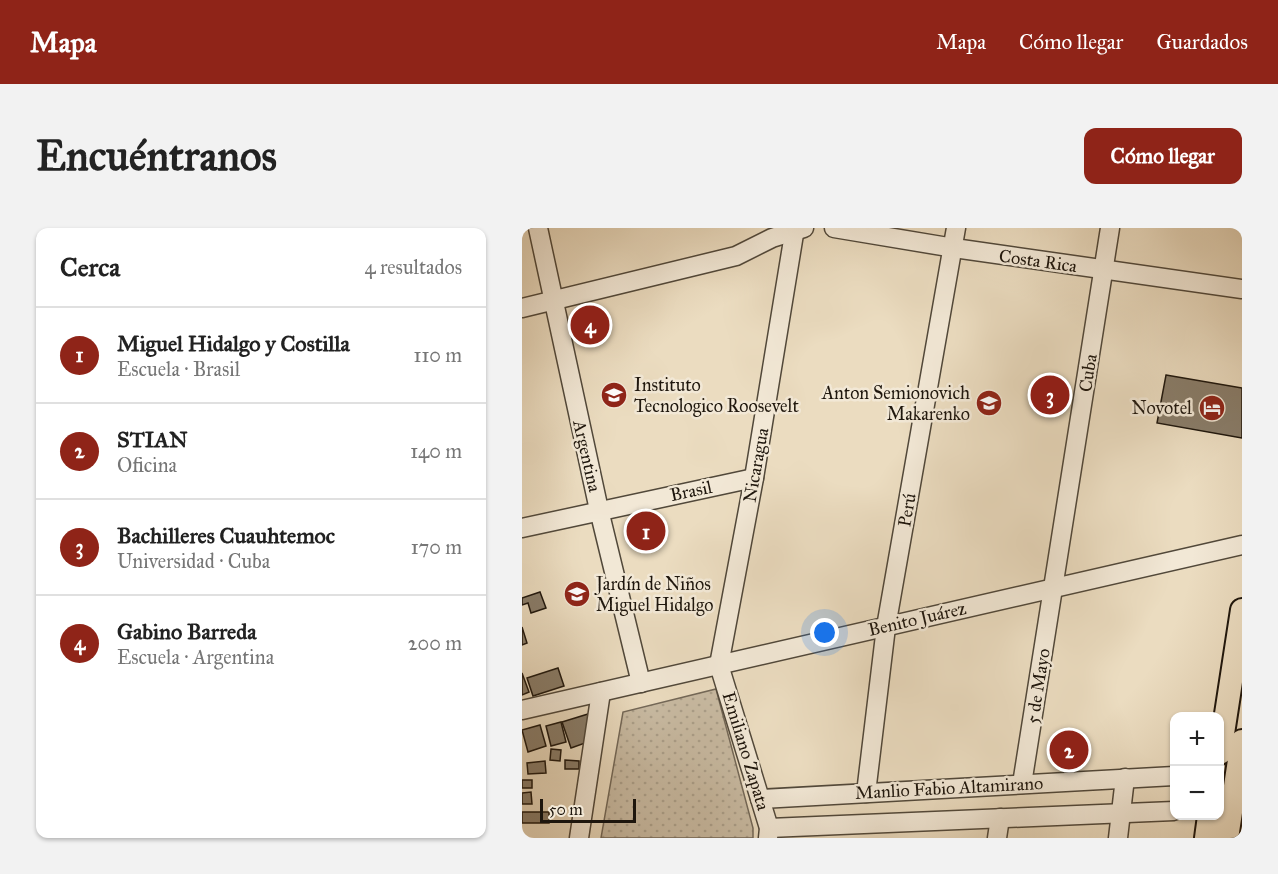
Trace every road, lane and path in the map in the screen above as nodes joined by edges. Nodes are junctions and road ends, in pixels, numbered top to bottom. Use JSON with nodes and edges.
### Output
{"nodes":[{"id":1,"x":538,"y":228,"type":"edge"},
{"id":2,"x":834,"y":228,"type":"edge"},
{"id":3,"x":956,"y":228,"type":"edge"},
{"id":4,"x":1110,"y":228,"type":"edge"},
{"id":5,"x":799,"y":229,"type":"edge"},
{"id":6,"x":954,"y":248,"type":"junction"},
{"id":7,"x":1104,"y":270,"type":"junction"},
{"id":8,"x":1242,"y":289,"type":"edge"},
{"id":9,"x":552,"y":300,"type":"junction"},
{"id":10,"x":522,"y":308,"type":"edge"},
{"id":11,"x":754,"y":478,"type":"junction"},
{"id":12,"x":599,"y":510,"type":"junction"},
{"id":13,"x":522,"y":528,"type":"edge"},
{"id":14,"x":1242,"y":545,"type":"edge"},
{"id":15,"x":1054,"y":588,"type":"junction"},
{"id":16,"x":1242,"y":610,"type":"edge"},
{"id":17,"x":886,"y":627,"type":"junction"},
{"id":18,"x":719,"y":665,"type":"junction"},
{"id":19,"x":641,"y":683,"type":"junction"},
{"id":20,"x":601,"y":692,"type":"junction"},
{"id":21,"x":522,"y":710,"type":"edge"},
{"id":22,"x":1224,"y":727,"type":"edge"},
{"id":23,"x":1242,"y":741,"type":"edge"},
{"id":24,"x":1170,"y":776,"type":"edge"},
{"id":25,"x":1125,"y":778,"type":"junction"},
{"id":26,"x":1022,"y":784,"type":"junction"},
{"id":27,"x":967,"y":788,"type":"junction"},
{"id":28,"x":866,"y":793,"type":"junction"},
{"id":29,"x":760,"y":799,"type":"junction"},
{"id":30,"x":1170,"y":811,"type":"edge"},
{"id":31,"x":1121,"y":813,"type":"junction"},
{"id":32,"x":1000,"y":818,"type":"junction"},
{"id":33,"x":964,"y":820,"type":"junction"},
{"id":34,"x":1208,"y":820,"type":"edge"},
{"id":35,"x":887,"y":831,"type":"edge"},
{"id":36,"x":769,"y":833,"type":"edge"},
{"id":37,"x":579,"y":838,"type":"edge"},
{"id":38,"x":997,"y":838,"type":"edge"},
{"id":39,"x":1118,"y":838,"type":"edge"},
{"id":40,"x":1206,"y":838,"type":"edge"},
{"id":41,"x":1227,"y":838,"type":"edge"}],
"edges":[{"from":1,"to":9,"type":"street","name":"Argentina"},
{"from":2,"to":6,"type":"street","name":"Costa Rica"},
{"from":3,"to":6,"type":"street","name":"Perú"},
{"from":4,"to":7,"type":"street","name":"Cuba"},
{"from":5,"to":9,"type":"street"},
{"from":5,"to":11,"type":"street","name":"Nicaragua"},
{"from":6,"to":7,"type":"street","name":"Costa Rica"},
{"from":6,"to":17,"type":"street","name":"Perú"},
{"from":7,"to":8,"type":"street","name":"Costa Rica"},
{"from":7,"to":15,"type":"street","name":"Cuba"},
{"from":9,"to":10,"type":"street"},
{"from":9,"to":12,"type":"street","name":"Argentina"},
{"from":11,"to":12,"type":"street","name":"Brasil"},
{"from":11,"to":18,"type":"street","name":"Nicaragua"},
{"from":12,"to":13,"type":"street","name":"Brasil"},
{"from":12,"to":19,"type":"street","name":"Argentina"},
{"from":14,"to":15,"type":"street","name":"Benito Juárez"},
{"from":15,"to":17,"type":"street","name":"Benito Juárez"},
{"from":15,"to":26,"type":"street","name":"5 de Mayo"},
{"from":16,"to":22,"type":"main road"},
{"from":17,"to":18,"type":"street","name":"Benito Juárez"},
{"from":17,"to":28,"type":"street","name":"Perú"},
{"from":18,"to":19,"type":"street","name":"Benito Juárez"},
{"from":18,"to":29,"type":"street","name":"Emiliano Zapata"},
{"from":19,"to":20,"type":"street","name":"Benito Juárez"},
{"from":20,"to":21,"type":"street","name":"Benito Juárez"},
{"from":20,"to":37,"type":"street"},
{"from":23,"to":41,"type":"main road"},
{"from":24,"to":25,"type":"street","name":"Manlio Fabio Altamirano"},
{"from":25,"to":26,"type":"street","name":"Manlio Fabio Altamirano"},
{"from":25,"to":31,"type":"street"},
{"from":26,"to":27,"type":"street","name":"Manlio Fabio Altamirano"},
{"from":27,"to":28,"type":"street","name":"Manlio Fabio Altamirano"},
{"from":27,"to":33,"type":"street"},
{"from":28,"to":29,"type":"street","name":"Manlio Fabio Altamirano"},
{"from":29,"to":36,"type":"street","name":"Emiliano Zapata"},
{"from":30,"to":31,"type":"street","name":"Manlio Fabio Altamirano"},
{"from":31,"to":32,"type":"street","name":"Manlio Fabio Altamirano"},
{"from":31,"to":39,"type":"street"},
{"from":32,"to":33,"type":"street","name":"Manlio Fabio Altamirano"},
{"from":32,"to":38,"type":"street"},
{"from":33,"to":35,"type":"street","name":"Manlio Fabio Altamirano"},
{"from":34,"to":40,"type":"main road"},
{"from":35,"to":36,"type":"street","name":"Manlio Fabio Altamirano"}]}
